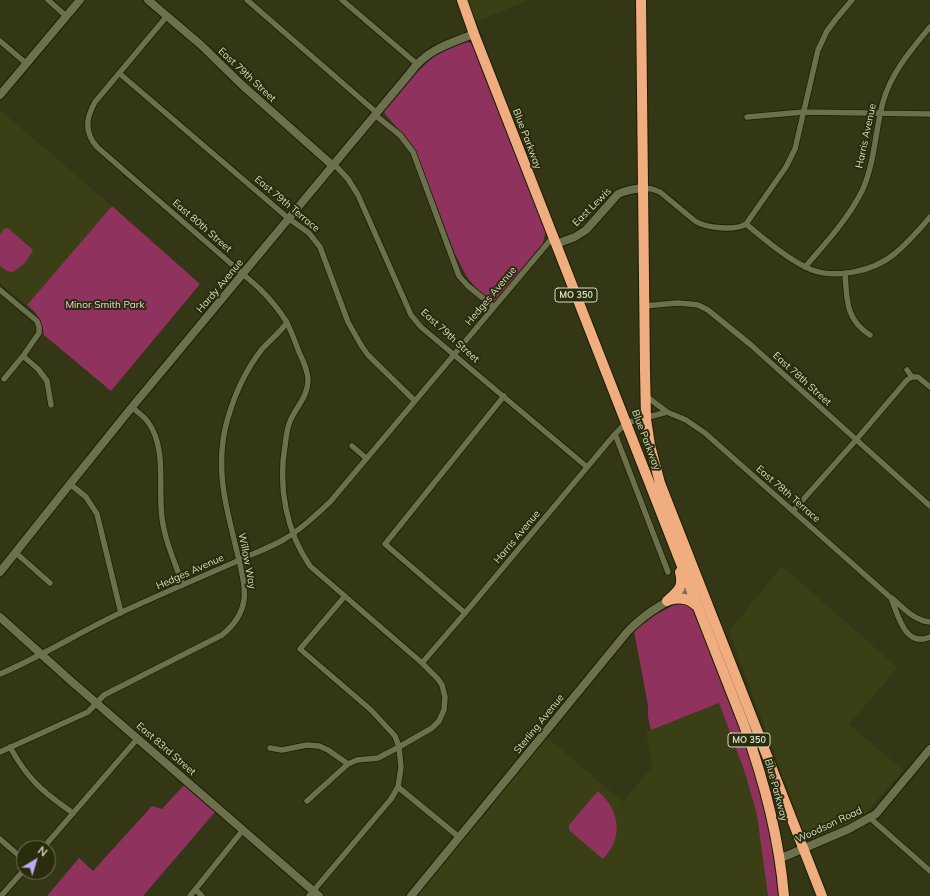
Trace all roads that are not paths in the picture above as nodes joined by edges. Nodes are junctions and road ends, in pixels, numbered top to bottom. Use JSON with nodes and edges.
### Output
{"nodes":[{"id":1,"x":48,"y":0,"type":"edge"},
{"id":2,"x":80,"y":0,"type":"edge"},
{"id":3,"x":148,"y":0,"type":"edge"},
{"id":4,"x":247,"y":0,"type":"edge"},
{"id":5,"x":342,"y":0,"type":"edge"},
{"id":6,"x":462,"y":0,"type":"edge"},
{"id":7,"x":641,"y":0,"type":"edge"},
{"id":8,"x":852,"y":0,"type":"edge"},
{"id":9,"x":66,"y":16,"type":"junction"},
{"id":10,"x":167,"y":16,"type":"junction"},
{"id":11,"x":930,"y":28,"type":"edge"},
{"id":12,"x":474,"y":34,"type":"junction"},
{"id":13,"x":0,"y":41,"type":"edge"},
{"id":14,"x":26,"y":64,"type":"junction"},
{"id":15,"x":417,"y":64,"type":"junction"},
{"id":16,"x":119,"y":73,"type":"junction"},
{"id":17,"x":0,"y":95,"type":"edge"},
{"id":18,"x":804,"y":112,"type":"junction"},
{"id":19,"x":880,"y":113,"type":"junction"},
{"id":20,"x":376,"y":114,"type":"junction"},
{"id":21,"x":930,"y":114,"type":"edge"},
{"id":22,"x":747,"y":117,"type":"dead end"},
{"id":23,"x":333,"y":164,"type":"junction"},
{"id":24,"x":643,"y":188,"type":"junction"},
{"id":25,"x":930,"y":217,"type":"edge"},
{"id":26,"x":288,"y":218,"type":"junction"},
{"id":27,"x":746,"y":224,"type":"junction"},
{"id":28,"x":555,"y":240,"type":"junction"},
{"id":29,"x":805,"y":267,"type":"junction"},
{"id":30,"x":845,"y":273,"type":"junction"},
{"id":31,"x":242,"y":274,"type":"junction"},
{"id":32,"x":0,"y":290,"type":"edge"},
{"id":33,"x":644,"y":306,"type":"junction"},
{"id":34,"x":494,"y":307,"type":"junction"},
{"id":35,"x":286,"y":322,"type":"junction"},
{"id":36,"x":870,"y":335,"type":"dead end"},
{"id":37,"x":454,"y":354,"type":"junction"},
{"id":38,"x":23,"y":356,"type":"junction"},
{"id":39,"x":907,"y":370,"type":"dead end"},
{"id":40,"x":912,"y":377,"type":"junction"},
{"id":41,"x":4,"y":379,"type":"dead end"},
{"id":42,"x":930,"y":387,"type":"edge"},
{"id":43,"x":504,"y":396,"type":"junction"},
{"id":44,"x":646,"y":396,"type":"junction"},
{"id":45,"x":415,"y":400,"type":"junction"},
{"id":46,"x":51,"y":405,"type":"dead end"},
{"id":47,"x":132,"y":407,"type":"junction"},
{"id":48,"x":667,"y":412,"type":"junction"},
{"id":49,"x":646,"y":419,"type":"junction"},
{"id":50,"x":626,"y":424,"type":"junction"},
{"id":51,"x":615,"y":434,"type":"junction"},
{"id":52,"x":856,"y":440,"type":"junction"},
{"id":53,"x":352,"y":446,"type":"dead end"},
{"id":54,"x":366,"y":458,"type":"junction"},
{"id":55,"x":587,"y":467,"type":"junction"},
{"id":56,"x":70,"y":484,"type":"junction"},
{"id":57,"x":930,"y":506,"type":"edge"},
{"id":58,"x":793,"y":511,"type":"junction"},
{"id":59,"x":293,"y":533,"type":"junction"},
{"id":60,"x":673,"y":543,"type":"junction"},
{"id":61,"x":16,"y":553,"type":"junction"},
{"id":62,"x":239,"y":560,"type":"junction"},
{"id":63,"x":0,"y":572,"type":"edge"},
{"id":64,"x":668,"y":572,"type":"dead end"},
{"id":65,"x":50,"y":583,"type":"dead end"},
{"id":66,"x":182,"y":585,"type":"junction"},
{"id":67,"x":696,"y":588,"type":"junction"},
{"id":68,"x":345,"y":596,"type":"junction"},
{"id":69,"x":892,"y":598,"type":"junction"},
{"id":70,"x":667,"y":601,"type":"junction"},
{"id":71,"x":699,"y":608,"type":"junction"},
{"id":72,"x":121,"y":613,"type":"junction"},
{"id":73,"x":465,"y":613,"type":"junction"},
{"id":74,"x":0,"y":617,"type":"edge"},
{"id":75,"x":930,"y":622,"type":"edge"},
{"id":76,"x":930,"y":637,"type":"edge"},
{"id":77,"x":41,"y":654,"type":"junction"},
{"id":78,"x":422,"y":662,"type":"junction"},
{"id":79,"x":0,"y":674,"type":"edge"},
{"id":80,"x":97,"y":702,"type":"junction"},
{"id":81,"x":138,"y":738,"type":"junction"},
{"id":82,"x":10,"y":747,"type":"junction"},
{"id":83,"x":399,"y":747,"type":"junction"},
{"id":84,"x":270,"y":748,"type":"dead end"},
{"id":85,"x":930,"y":749,"type":"edge"},
{"id":86,"x":0,"y":752,"type":"edge"},
{"id":87,"x":348,"y":764,"type":"junction"},
{"id":88,"x":398,"y":787,"type":"junction"},
{"id":89,"x":307,"y":801,"type":"dead end"},
{"id":90,"x":73,"y":814,"type":"junction"},
{"id":91,"x":870,"y":818,"type":"junction"},
{"id":92,"x":243,"y":830,"type":"junction"},
{"id":93,"x":459,"y":837,"type":"junction"},
{"id":94,"x":0,"y":839,"type":"edge"},
{"id":95,"x":50,"y":840,"type":"edge"},
{"id":96,"x":803,"y":849,"type":"junction"},
{"id":97,"x":16,"y":853,"type":"edge"},
{"id":98,"x":779,"y":858,"type":"junction"},
{"id":99,"x":930,"y":872,"type":"edge"},
{"id":100,"x":16,"y":879,"type":"edge"},
{"id":101,"x":196,"y":890,"type":"junction"},
{"id":102,"x":314,"y":894,"type":"edge"},
{"id":103,"x":1,"y":896,"type":"edge"},
{"id":104,"x":190,"y":896,"type":"edge"},
{"id":105,"x":202,"y":896,"type":"edge"},
{"id":106,"x":410,"y":896,"type":"edge"},
{"id":107,"x":784,"y":896,"type":"edge"},
{"id":108,"x":822,"y":896,"type":"edge"}],
"edges":[{"from":1,"to":9,"type":"street"},
{"from":2,"to":9,"type":"street"},
{"from":3,"to":10,"type":"street","name":"East 79th Street"},
{"from":4,"to":20,"type":"street"},
{"from":5,"to":15,"type":"street"},
{"from":6,"to":12,"type":"highway","name":"Blue Parkway","number":"MO 350"},
{"from":7,"to":24,"type":"highway","name":"Blue Parkway","number":"MO 350"},
{"from":8,"to":18,"type":"street"},
{"from":9,"to":14,"type":"street"},
{"from":10,"to":16,"type":"street"},
{"from":10,"to":23,"type":"street","name":"East 79th Street"},
{"from":11,"to":19,"type":"street","name":"Harris Avenue"},
{"from":12,"to":15,"type":"street","name":"Hardy Avenue"},
{"from":12,"to":28,"type":"highway","name":"Blue Parkway","number":"MO 350"},
{"from":13,"to":14,"type":"street"},
{"from":14,"to":17,"type":"street"},
{"from":15,"to":20,"type":"street","name":"Hardy Avenue"},
{"from":16,"to":26,"type":"street","name":"East 79th Terrace"},
{"from":16,"to":31,"type":"street","name":"East 80th Street"},
{"from":18,"to":19,"type":"street"},
{"from":18,"to":22,"type":"street"},
{"from":18,"to":27,"type":"street"},
{"from":19,"to":21,"type":"street"},
{"from":19,"to":29,"type":"street","name":"Harris Avenue"},
{"from":20,"to":23,"type":"street","name":"Hardy Avenue"},
{"from":20,"to":34,"type":"street"},
{"from":23,"to":26,"type":"street","name":"Hardy Avenue"},
{"from":23,"to":37,"type":"street","name":"East 79th Street"},
{"from":24,"to":27,"type":"street"},
{"from":24,"to":28,"type":"street","name":"East Lewis"},
{"from":24,"to":33,"type":"highway","name":"Blue Parkway","number":"MO 350"},
{"from":25,"to":30,"type":"street"},
{"from":26,"to":31,"type":"street","name":"Hardy Avenue"},
{"from":26,"to":45,"type":"street","name":"East 79th Terrace"},
{"from":27,"to":29,"type":"street"},
{"from":28,"to":34,"type":"street","name":"Hedges Avenue"},
{"from":28,"to":50,"type":"highway","name":"Blue Parkway","number":"MO 350"},
{"from":29,"to":30,"type":"street"},
{"from":30,"to":36,"type":"street"},
{"from":31,"to":35,"type":"street","name":"East 80th Street"},
{"from":31,"to":47,"type":"street","name":"Hardy Avenue"},
{"from":32,"to":38,"type":"street"},
{"from":33,"to":44,"type":"highway","name":"Blue Parkway","number":"MO 350"},
{"from":33,"to":52,"type":"street","name":"East 78th Street"},
{"from":34,"to":37,"type":"street","name":"Hedges Avenue"},
{"from":35,"to":59,"type":"street","name":"East 80th Street"},
{"from":35,"to":62,"type":"street","name":"Willow Way"},
{"from":37,"to":43,"type":"street","name":"East 79th Street"},
{"from":37,"to":45,"type":"street","name":"Hedges Avenue"},
{"from":38,"to":41,"type":"street"},
{"from":38,"to":46,"type":"street"},
{"from":39,"to":40,"type":"street"},
{"from":40,"to":42,"type":"street"},
{"from":40,"to":52,"type":"street"},
{"from":43,"to":55,"type":"street","name":"East 79th Street"},
{"from":43,"to":73,"type":"street"},
{"from":44,"to":48,"type":"street","name":"East 78th Terrace"},
{"from":44,"to":49,"type":"highway","name":"Blue Parkway","number":"MO 350"},
{"from":45,"to":54,"type":"street","name":"Hedges Avenue"},
{"from":47,"to":56,"type":"street","name":"Hardy Avenue"},
{"from":47,"to":66,"type":"street"},
{"from":48,"to":49,"type":"street"},
{"from":48,"to":58,"type":"street","name":"East 78th Terrace"},
{"from":49,"to":50,"type":"street"},
{"from":49,"to":67,"type":"highway","name":"Blue Parkway","number":"MO 350"},
{"from":50,"to":51,"type":"street","name":"Harris Avenue"},
{"from":50,"to":60,"type":"highway","name":"Blue Parkway","number":"MO 350"},
{"from":51,"to":55,"type":"street","name":"Harris Avenue"},
{"from":51,"to":64,"type":"street"},
{"from":52,"to":57,"type":"street","name":"East 78th Street"},
{"from":52,"to":58,"type":"street"},
{"from":53,"to":54,"type":"street"},
{"from":54,"to":59,"type":"street","name":"Hedges Avenue"},
{"from":55,"to":73,"type":"street","name":"Harris Avenue"},
{"from":56,"to":61,"type":"street","name":"Hardy Avenue"},
{"from":56,"to":72,"type":"street"},
{"from":58,"to":69,"type":"street","name":"East 78th Terrace"},
{"from":59,"to":62,"type":"street","name":"Hedges Avenue"},
{"from":59,"to":68,"type":"street","name":"East 80th Street"},
{"from":60,"to":67,"type":"highway","name":"Blue Parkway","number":"MO 350"},
{"from":60,"to":70,"type":"highway"},
{"from":61,"to":63,"type":"street","name":"Hardy Avenue"},
{"from":61,"to":65,"type":"street"},
{"from":62,"to":66,"type":"street","name":"Hedges Avenue"},
{"from":62,"to":80,"type":"street","name":"Willow Way"},
{"from":66,"to":72,"type":"street","name":"Hedges Avenue"},
{"from":67,"to":70,"type":"street","name":"Sterling Avenue"},
{"from":67,"to":71,"type":"highway","name":"Blue Parkway","number":"MO 350"},
{"from":67,"to":96,"type":"highway","name":"Blue Parkway","number":"MO 350"},
{"from":68,"to":78,"type":"street","name":"East 80th Street"},
{"from":68,"to":83,"type":"street"},
{"from":69,"to":75,"type":"street","name":"East 78th Terrace"},
{"from":69,"to":76,"type":"street","name":"East 78th Terrace"},
{"from":70,"to":71,"type":"highway"},
{"from":70,"to":93,"type":"street","name":"Sterling Avenue"},
{"from":71,"to":98,"type":"highway","name":"Blue Parkway","number":"MO 350"},
{"from":72,"to":77,"type":"street","name":"Hedges Avenue"},
{"from":73,"to":78,"type":"street","name":"Harris Avenue"},
{"from":74,"to":77,"type":"street","name":"East 83rd Street"},
{"from":77,"to":79,"type":"street","name":"Hedges Avenue"},
{"from":77,"to":80,"type":"street","name":"East 83rd Street"},
{"from":78,"to":83,"type":"street","name":"East 80th Street"},
{"from":80,"to":81,"type":"street","name":"East 83rd Street"},
{"from":80,"to":82,"type":"street","name":"Willow Way"},
{"from":81,"to":90,"type":"street"},
{"from":81,"to":92,"type":"street","name":"East 83rd Street"},
{"from":82,"to":86,"type":"street","name":"Willow Way"},
{"from":82,"to":90,"type":"street"},
{"from":83,"to":87,"type":"street","name":"East 80th Street"},
{"from":83,"to":88,"type":"street"},
{"from":84,"to":87,"type":"street"},
{"from":85,"to":91,"type":"street","name":"Woodson Road"},
{"from":87,"to":89,"type":"street"},
{"from":88,"to":93,"type":"street"},
{"from":88,"to":102,"type":"street"},
{"from":90,"to":95,"type":"street"},
{"from":91,"to":96,"type":"street","name":"Woodson Road"},
{"from":91,"to":99,"type":"street"},
{"from":92,"to":101,"type":"street"},
{"from":92,"to":102,"type":"street","name":"East 83rd Street"},
{"from":93,"to":106,"type":"street","name":"Sterling Avenue"},
{"from":94,"to":97,"type":"street"},
{"from":96,"to":98,"type":"street","name":"Woodson Road"},
{"from":96,"to":108,"type":"highway","name":"Blue Parkway","number":"MO 350"},
{"from":98,"to":107,"type":"highway","name":"Blue Parkway","number":"MO 350"},
{"from":100,"to":103,"type":"street"},
{"from":101,"to":104,"type":"street"},
{"from":101,"to":105,"type":"street"}]}
